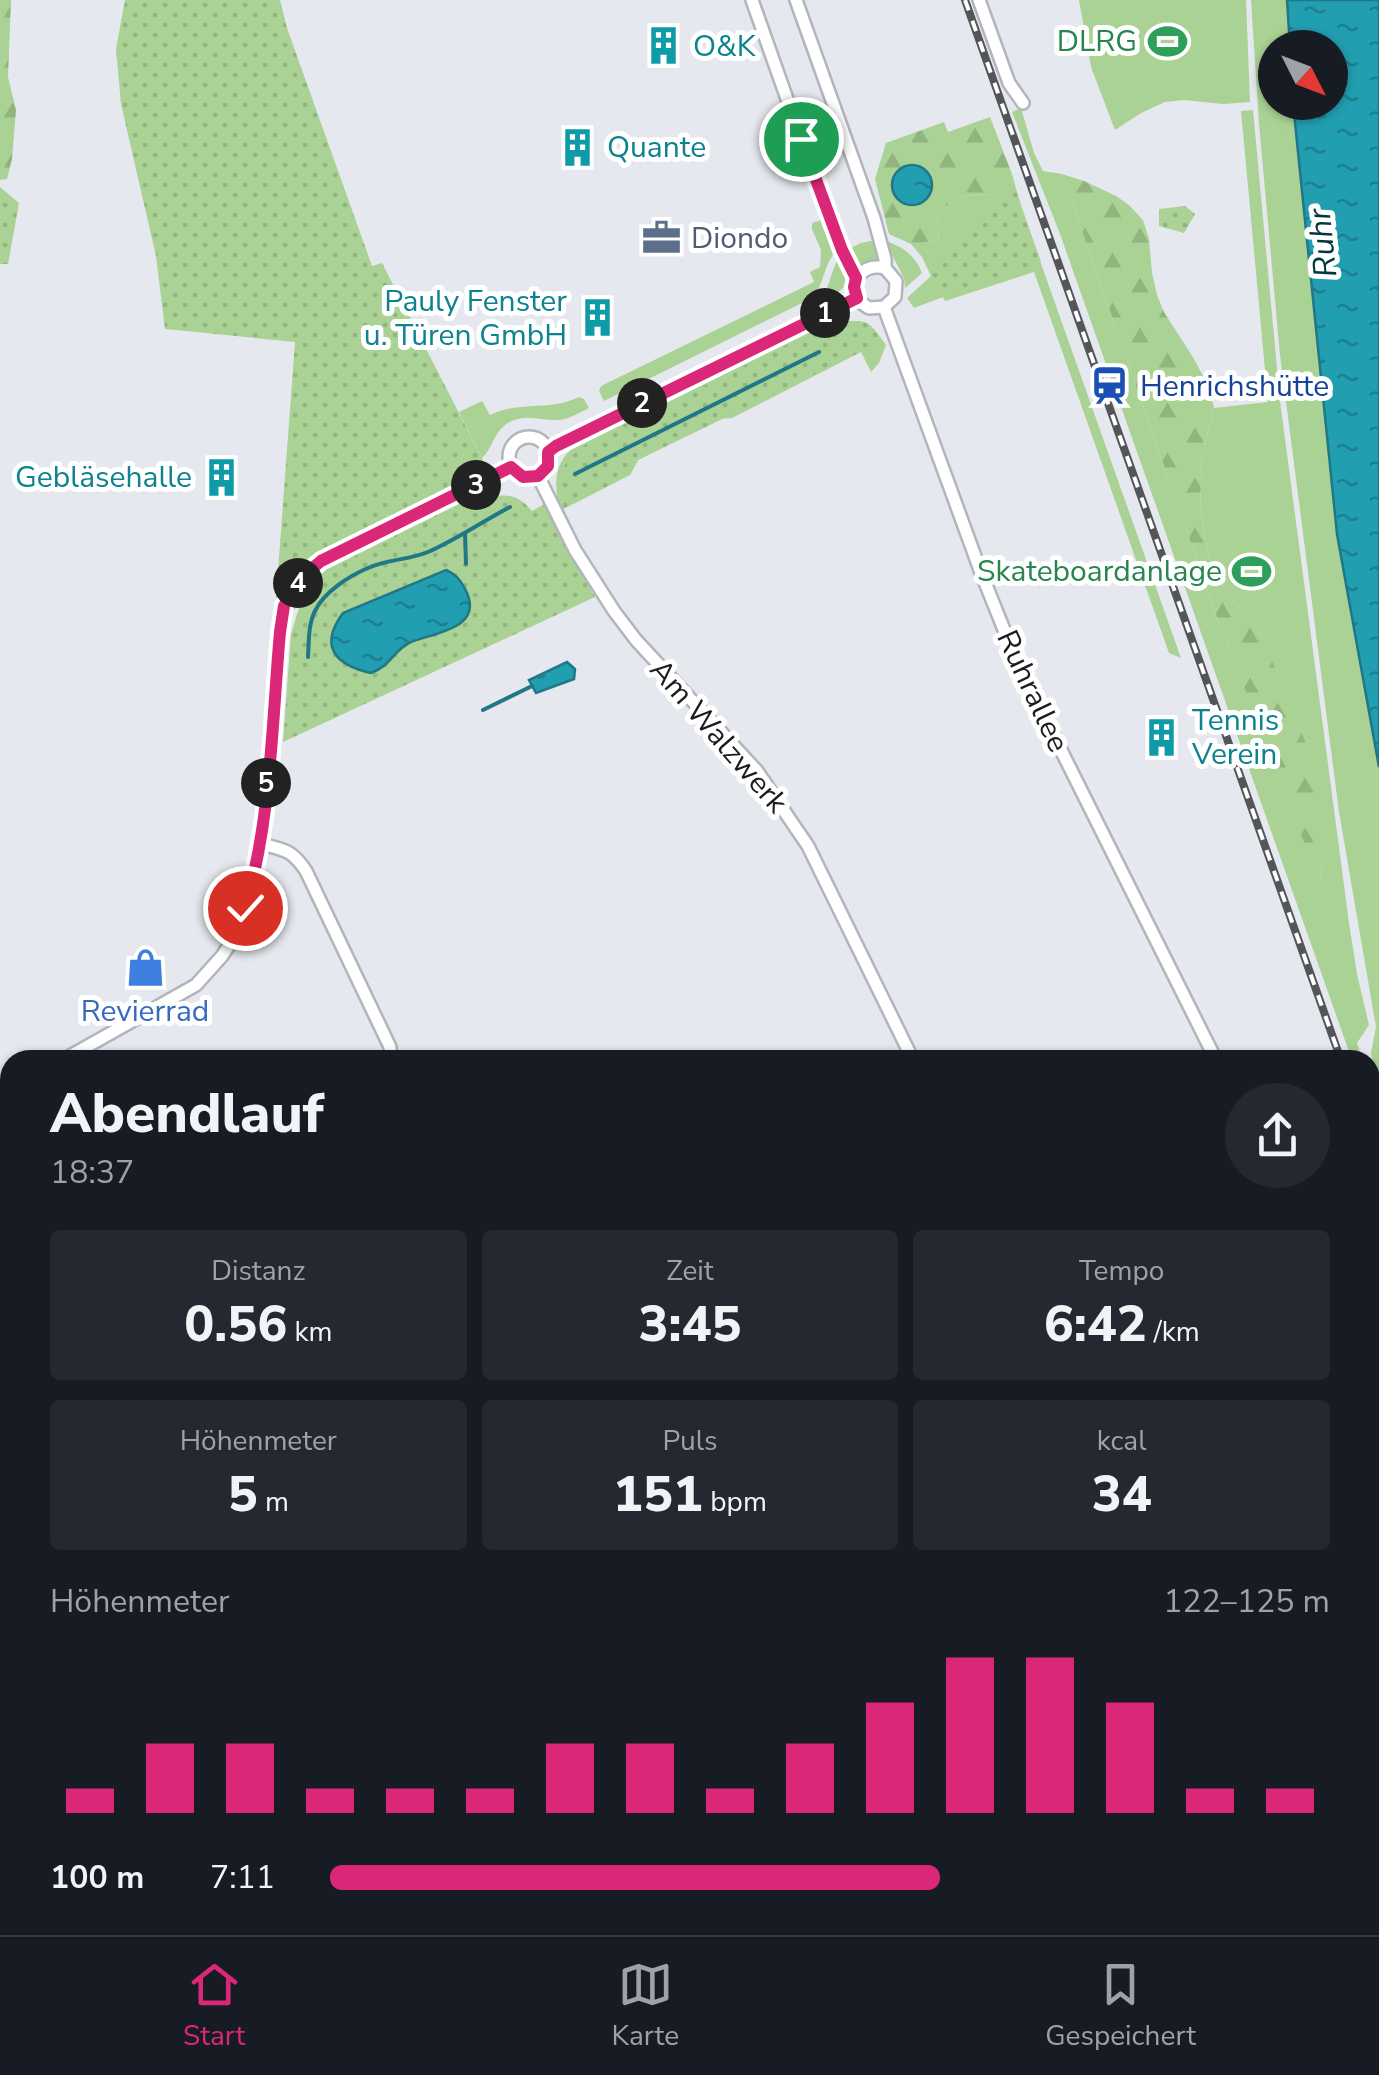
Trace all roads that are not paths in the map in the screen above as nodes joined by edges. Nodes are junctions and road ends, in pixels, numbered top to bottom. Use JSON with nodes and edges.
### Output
{"nodes":[{"id":1,"x":752,"y":0,"type":"edge"},
{"id":2,"x":796,"y":0,"type":"edge"},
{"id":3,"x":979,"y":0,"type":"edge"},
{"id":4,"x":1023,"y":103,"type":"dead end"},
{"id":5,"x":885,"y":268,"type":"junction"},
{"id":6,"x":856,"y":278,"type":"junction"},
{"id":7,"x":857,"y":298,"type":"junction"},
{"id":8,"x":884,"y":307,"type":"junction"},
{"id":9,"x":548,"y":452,"type":"junction"},
{"id":10,"x":511,"y":467,"type":"junction"},
{"id":11,"x":538,"y":476,"type":"junction"},
{"id":12,"x":260,"y":844,"type":"junction"},
{"id":13,"x":81,"y":1050,"type":"edge"},
{"id":14,"x":390,"y":1050,"type":"edge"},
{"id":15,"x":908,"y":1050,"type":"edge"},
{"id":16,"x":1211,"y":1050,"type":"edge"}],
"edges":[{"from":1,"to":6,"type":"street"},
{"from":2,"to":5,"type":"street","name":"Ruhrallee"},
{"from":3,"to":4,"type":"street"},
{"from":5,"to":6,"type":"street"},
{"from":5,"to":8,"type":"street","name":"Ruhrallee"},
{"from":6,"to":7,"type":"street"},
{"from":7,"to":8,"type":"street"},
{"from":7,"to":9,"type":"street"},
{"from":8,"to":16,"type":"street","name":"Ruhrallee"},
{"from":9,"to":10,"type":"street"},
{"from":9,"to":11,"type":"street"},
{"from":10,"to":11,"type":"street"},
{"from":10,"to":12,"type":"street"},
{"from":11,"to":15,"type":"street","name":"Am Walzwerk"},
{"from":12,"to":13,"type":"street"},
{"from":12,"to":14,"type":"street"}]}
